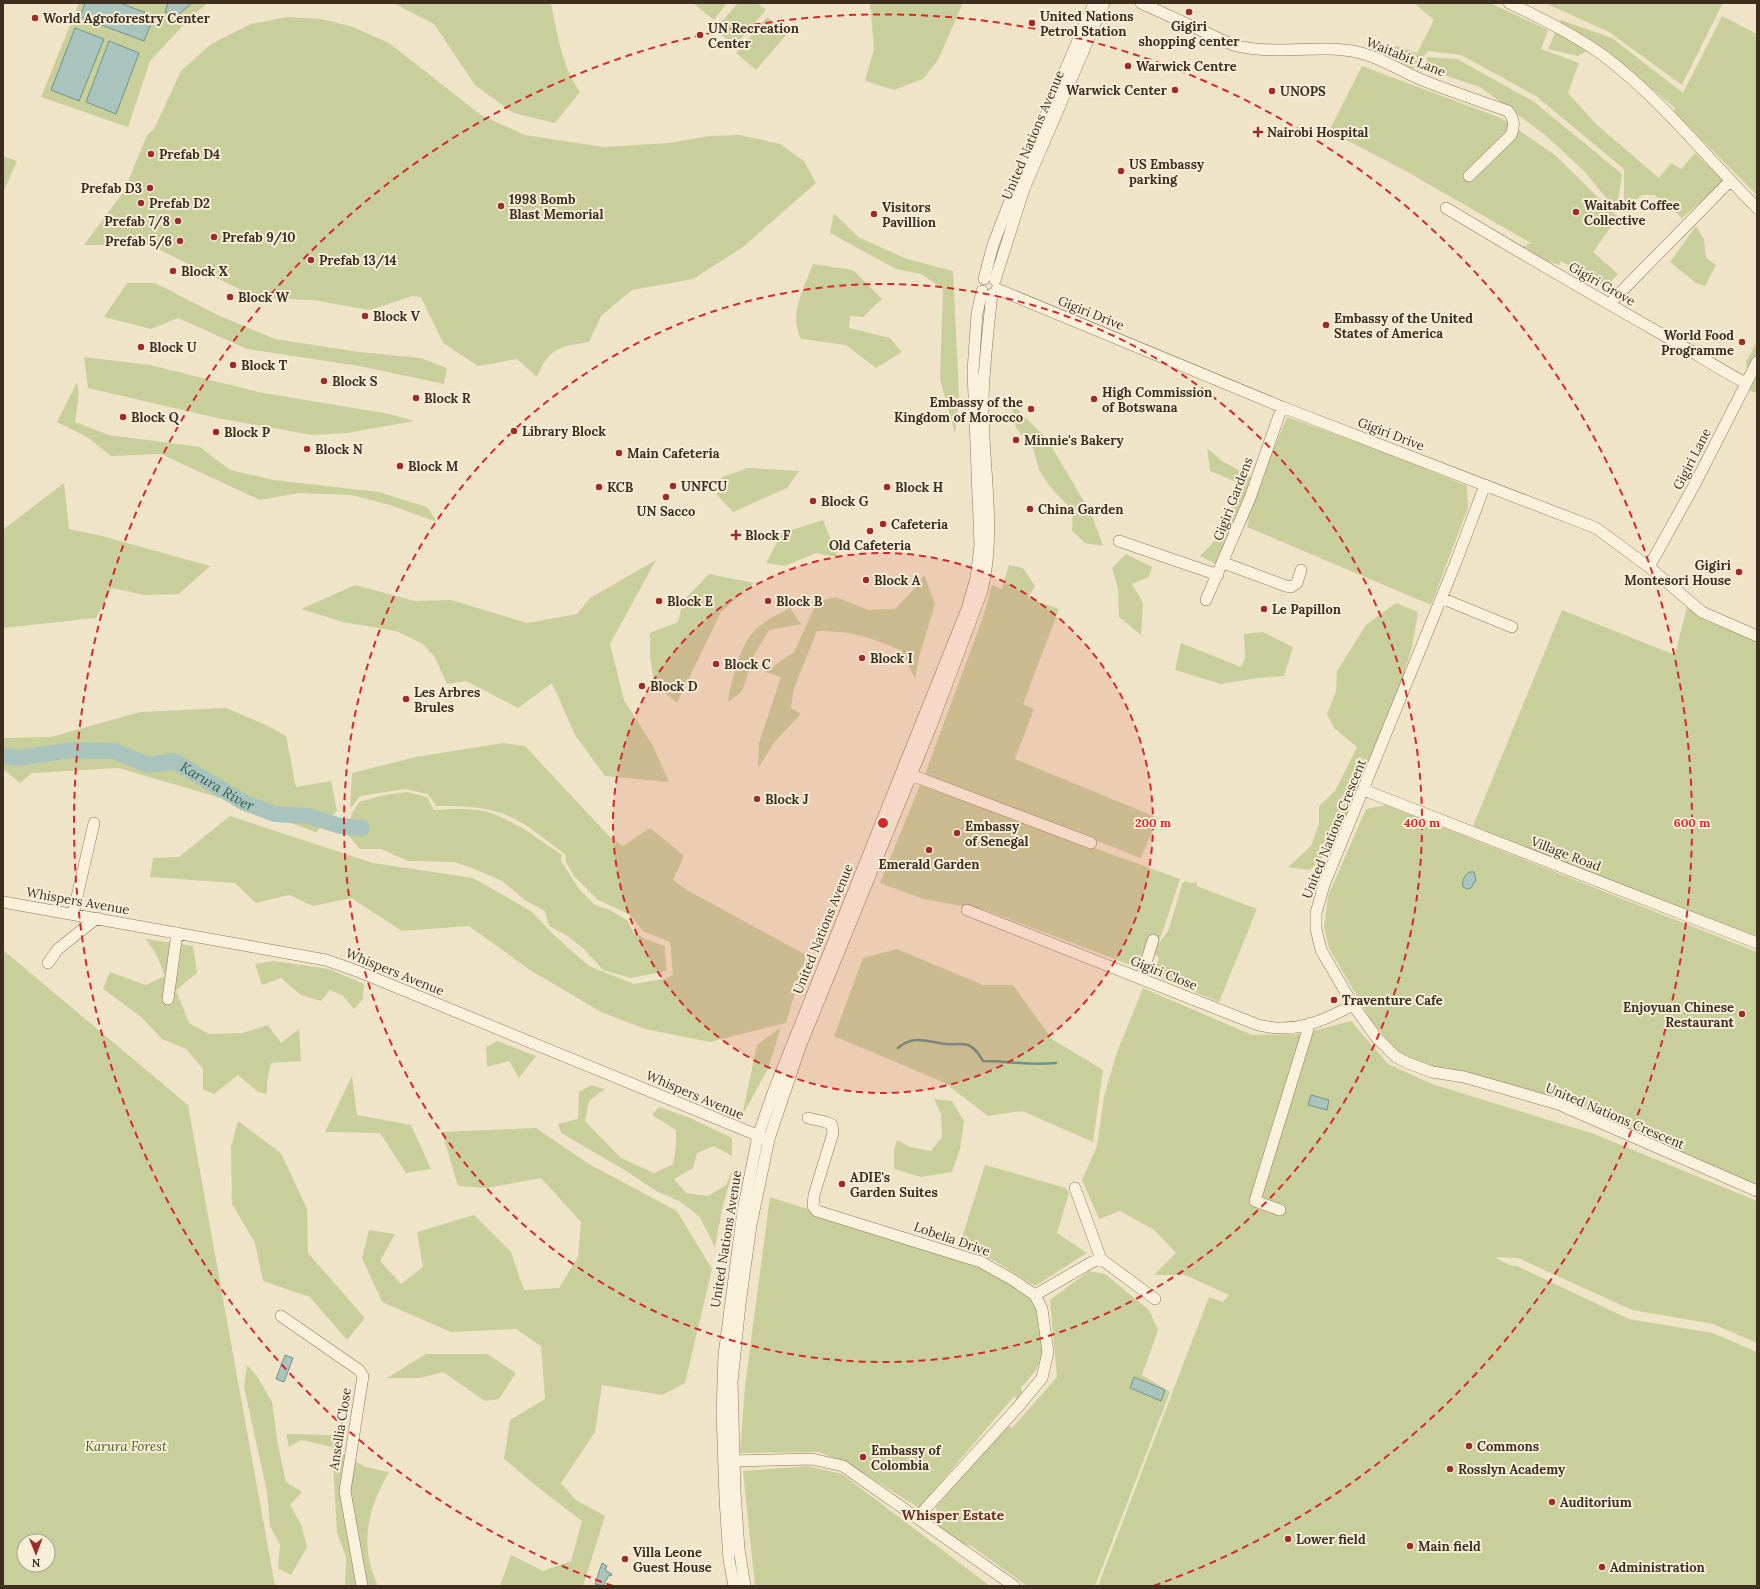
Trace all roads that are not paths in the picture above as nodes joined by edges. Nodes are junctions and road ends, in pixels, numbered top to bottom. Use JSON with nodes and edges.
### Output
{"nodes":[{"id":1,"x":1094,"y":3,"type":"edge"},
{"id":2,"x":1104,"y":3,"type":"edge"},
{"id":3,"x":1141,"y":3,"type":"edge"},
{"id":4,"x":1509,"y":3,"type":"edge"},
{"id":5,"x":1469,"y":176,"type":"dead end"},
{"id":6,"x":1730,"y":181,"type":"junction"},
{"id":7,"x":1446,"y":208,"type":"dead end"},
{"id":8,"x":1757,"y":208,"type":"edge"},
{"id":9,"x":990,"y":287,"type":"junction"},
{"id":10,"x":1609,"y":304,"type":"junction"},
{"id":11,"x":1757,"y":362,"type":"edge"},
{"id":12,"x":1746,"y":383,"type":"junction"},
{"id":13,"x":1282,"y":407,"type":"junction"},
{"id":14,"x":1485,"y":485,"type":"junction"},
{"id":15,"x":1119,"y":541,"type":"dead end"},
{"id":16,"x":1224,"y":563,"type":"junction"},
{"id":17,"x":1649,"y":567,"type":"junction"},
{"id":18,"x":1301,"y":570,"type":"dead end"},
{"id":19,"x":1218,"y":575,"type":"junction"},
{"id":20,"x":1441,"y":598,"type":"junction"},
{"id":21,"x":1206,"y":600,"type":"dead end"},
{"id":22,"x":1512,"y":627,"type":"dead end"},
{"id":23,"x":1757,"y":636,"type":"edge"},
{"id":24,"x":911,"y":775,"type":"junction"},
{"id":25,"x":1364,"y":790,"type":"junction"},
{"id":26,"x":94,"y":823,"type":"dead end"},
{"id":27,"x":1091,"y":843,"type":"dead end"},
{"id":28,"x":876,"y":849,"type":"junction"},
{"id":29,"x":3,"y":902,"type":"edge"},
{"id":30,"x":967,"y":910,"type":"dead end"},
{"id":31,"x":72,"y":914,"type":"junction"},
{"id":32,"x":97,"y":918,"type":"junction"},
{"id":33,"x":177,"y":933,"type":"junction"},
{"id":34,"x":1153,"y":940,"type":"dead end"},
{"id":35,"x":1757,"y":943,"type":"edge"},
{"id":36,"x":48,"y":963,"type":"dead end"},
{"id":37,"x":1141,"y":979,"type":"junction"},
{"id":38,"x":168,"y":999,"type":"dead end"},
{"id":39,"x":1353,"y":1005,"type":"junction"},
{"id":40,"x":1310,"y":1023,"type":"junction"},
{"id":41,"x":808,"y":1118,"type":"dead end"},
{"id":42,"x":758,"y":1136,"type":"junction"},
{"id":43,"x":769,"y":1139,"type":"junction"},
{"id":44,"x":1075,"y":1188,"type":"dead end"},
{"id":45,"x":1757,"y":1190,"type":"edge"},
{"id":46,"x":1280,"y":1210,"type":"dead end"},
{"id":47,"x":1101,"y":1259,"type":"junction"},
{"id":48,"x":1035,"y":1295,"type":"junction"},
{"id":49,"x":1155,"y":1299,"type":"dead end"},
{"id":50,"x":281,"y":1316,"type":"dead end"},
{"id":51,"x":729,"y":1461,"type":"junction"},
{"id":52,"x":917,"y":1518,"type":"junction"},
{"id":53,"x":736,"y":1583,"type":"edge"},
{"id":54,"x":1007,"y":1584,"type":"edge"},
{"id":55,"x":362,"y":1586,"type":"edge"}],
"edges":[{"from":1,"to":9,"type":"street","name":"United Nations Avenue"},
{"from":2,"to":9,"type":"street","name":"United Nations Avenue"},
{"from":3,"to":5,"type":"street","name":"Waitabit Lane"},
{"from":4,"to":6,"type":"street"},
{"from":6,"to":8,"type":"street"},
{"from":6,"to":10,"type":"street"},
{"from":7,"to":10,"type":"street","name":"Gigiri Grove"},
{"from":9,"to":13,"type":"street","name":"Gigiri Drive"},
{"from":9,"to":24,"type":"street","name":"United Nations Avenue"},
{"from":9,"to":28,"type":"street","name":"United Nations Avenue"},
{"from":10,"to":12,"type":"street","name":"Gigiri Grove"},
{"from":11,"to":12,"type":"street","name":"Gigiri Lane"},
{"from":12,"to":17,"type":"street","name":"Gigiri Lane"},
{"from":13,"to":14,"type":"street","name":"Gigiri Drive"},
{"from":13,"to":16,"type":"street","name":"Gigiri Gardens"},
{"from":14,"to":17,"type":"street","name":"Gigiri Drive"},
{"from":14,"to":20,"type":"street","name":"United Nations Crescent"},
{"from":15,"to":19,"type":"street"},
{"from":16,"to":18,"type":"street"},
{"from":16,"to":19,"type":"street","name":"Gigiri Gardens"},
{"from":17,"to":23,"type":"street","name":"Gigiri Drive"},
{"from":19,"to":21,"type":"street","name":"Gigiri Gardens"},
{"from":20,"to":22,"type":"street"},
{"from":20,"to":25,"type":"street","name":"United Nations Crescent"},
{"from":24,"to":27,"type":"street"},
{"from":24,"to":28,"type":"street","name":"United Nations Avenue"},
{"from":25,"to":35,"type":"street","name":"Village Road"},
{"from":25,"to":39,"type":"street","name":"United Nations Crescent"},
{"from":26,"to":31,"type":"street"},
{"from":28,"to":42,"type":"street","name":"United Nations Avenue"},
{"from":28,"to":43,"type":"street","name":"United Nations Avenue"},
{"from":29,"to":31,"type":"street","name":"Whispers Avenue"},
{"from":30,"to":37,"type":"street","name":"Gigiri Close"},
{"from":31,"to":32,"type":"street","name":"Whispers Avenue"},
{"from":32,"to":33,"type":"street","name":"Whispers Avenue"},
{"from":32,"to":36,"type":"street"},
{"from":33,"to":38,"type":"street"},
{"from":33,"to":42,"type":"street","name":"Whispers Avenue"},
{"from":34,"to":37,"type":"street"},
{"from":37,"to":40,"type":"street","name":"Gigiri Close"},
{"from":39,"to":40,"type":"street","name":"Gigiri Close"},
{"from":39,"to":45,"type":"street","name":"United Nations Crescent"},
{"from":40,"to":46,"type":"street"},
{"from":41,"to":48,"type":"street","name":"Lobelia Drive"},
{"from":42,"to":43,"type":"street","name":"Whispers Avenue"},
{"from":42,"to":51,"type":"street","name":"United Nations Avenue"},
{"from":43,"to":51,"type":"street","name":"United Nations Avenue"},
{"from":44,"to":47,"type":"street"},
{"from":47,"to":48,"type":"street"},
{"from":47,"to":49,"type":"street"},
{"from":48,"to":52,"type":"street"},
{"from":50,"to":55,"type":"street","name":"Ansellia Close"},
{"from":51,"to":52,"type":"street"},
{"from":51,"to":53,"type":"street","name":"United Nations Avenue"},
{"from":52,"to":54,"type":"street"}]}
